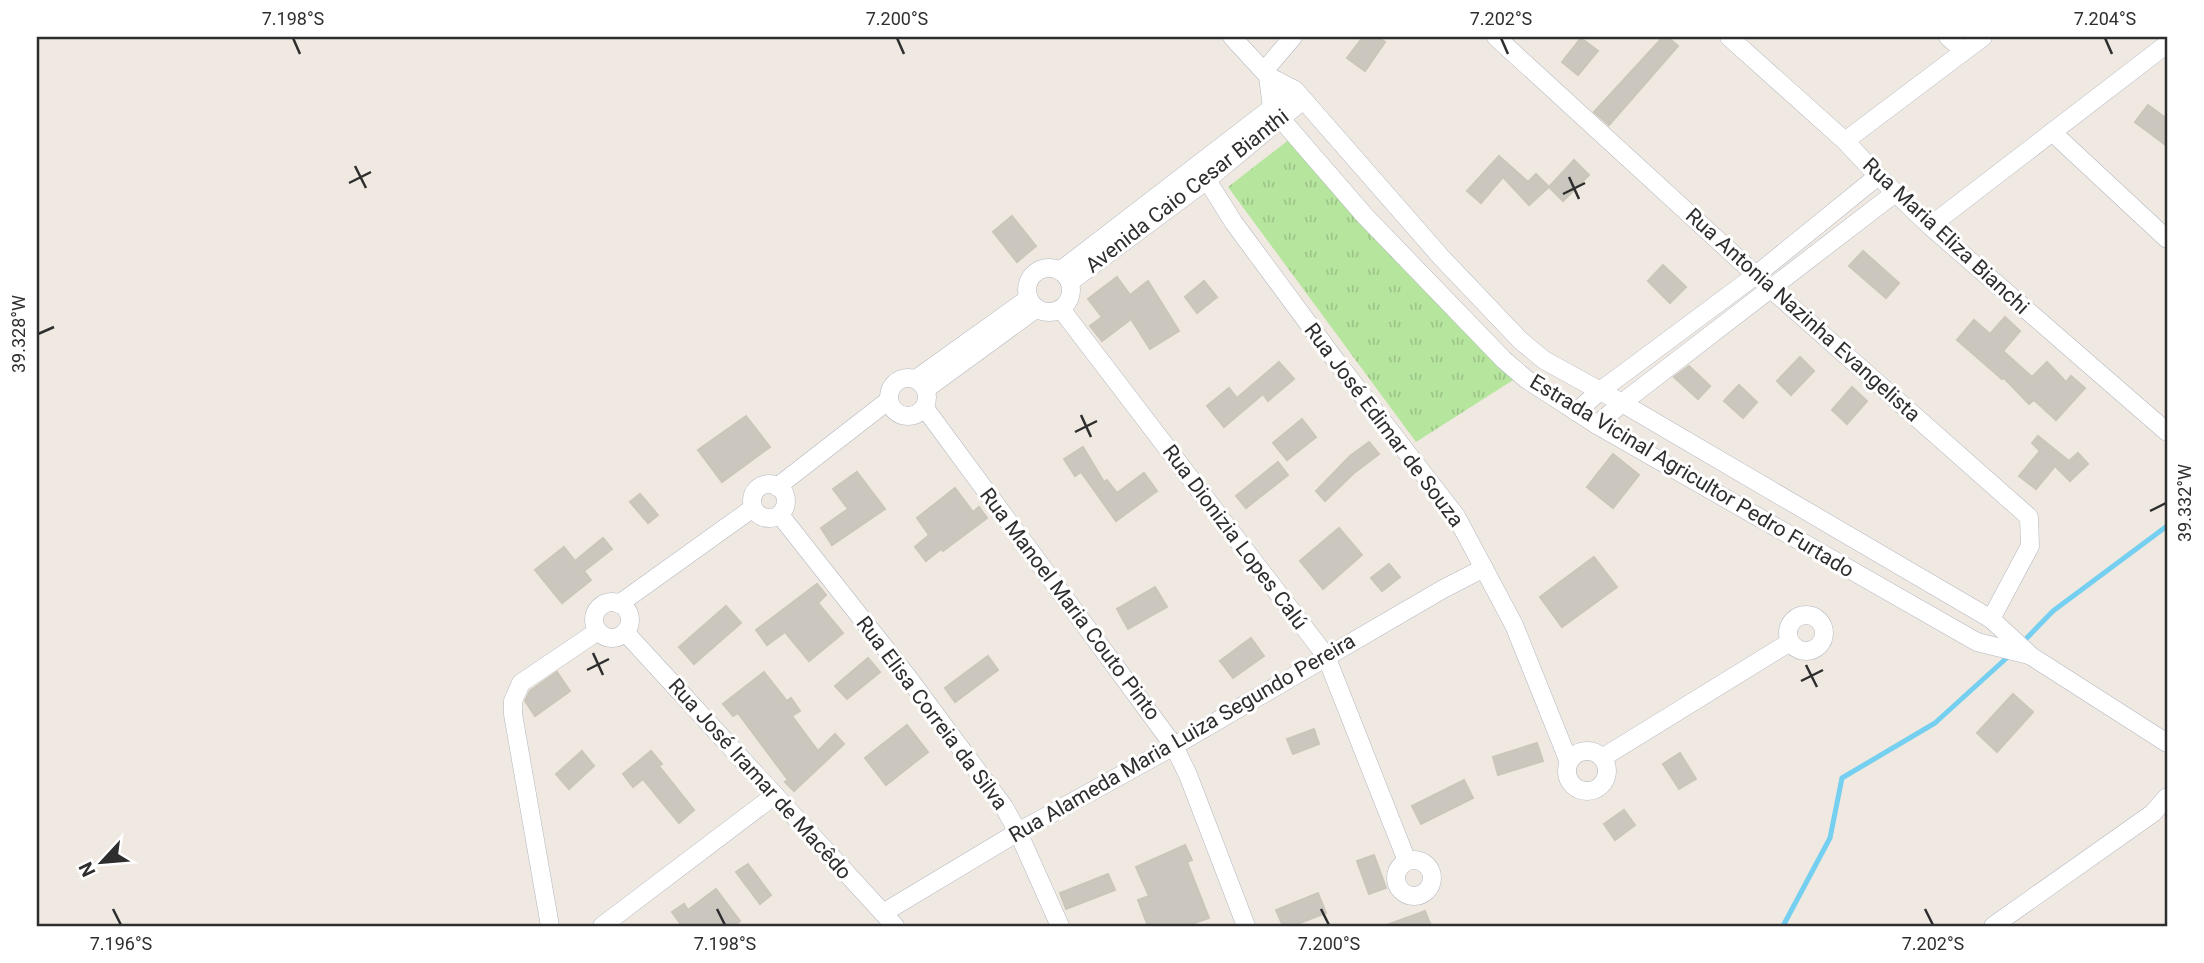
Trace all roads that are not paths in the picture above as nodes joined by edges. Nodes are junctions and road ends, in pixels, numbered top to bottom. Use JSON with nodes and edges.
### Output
{"nodes":[{"id":1,"x":1232,"y":37,"type":"edge"},
{"id":2,"x":1293,"y":37,"type":"edge"},
{"id":3,"x":1496,"y":37,"type":"edge"},
{"id":4,"x":1729,"y":37,"type":"edge"},
{"id":5,"x":1948,"y":37,"type":"edge"},
{"id":6,"x":1983,"y":37,"type":"edge"},
{"id":7,"x":2167,"y":44,"type":"edge"},
{"id":8,"x":1964,"y":51,"type":"junction"},
{"id":9,"x":1266,"y":73,"type":"junction"},
{"id":10,"x":1299,"y":95,"type":"junction"},
{"id":11,"x":1277,"y":113,"type":"junction"},
{"id":12,"x":2052,"y":132,"type":"junction"},
{"id":13,"x":1845,"y":141,"type":"junction"},
{"id":14,"x":1878,"y":176,"type":"junction"},
{"id":15,"x":1207,"y":180,"type":"junction"},
{"id":16,"x":1895,"y":193,"type":"junction"},
{"id":17,"x":1930,"y":226,"type":"junction"},
{"id":18,"x":2167,"y":239,"type":"edge"},
{"id":19,"x":1756,"y":275,"type":"junction"},
{"id":20,"x":1065,"y":276,"type":"junction"},
{"id":21,"x":1770,"y":288,"type":"junction"},
{"id":22,"x":1033,"y":303,"type":"junction"},
{"id":23,"x":1060,"y":309,"type":"junction"},
{"id":24,"x":921,"y":384,"type":"junction"},
{"id":25,"x":1600,"y":391,"type":"junction"},
{"id":26,"x":1622,"y":403,"type":"junction"},
{"id":27,"x":891,"y":405,"type":"junction"},
{"id":28,"x":924,"y":407,"type":"junction"},
{"id":29,"x":1576,"y":412,"type":"junction"},
{"id":30,"x":1597,"y":425,"type":"junction"},
{"id":31,"x":2167,"y":432,"type":"edge"},
{"id":32,"x":781,"y":491,"type":"junction"},
{"id":33,"x":757,"y":513,"type":"junction"},
{"id":34,"x":780,"y":515,"type":"junction"},
{"id":35,"x":1484,"y":568,"type":"junction"},
{"id":36,"x":624,"y":608,"type":"junction"},
{"id":37,"x":1991,"y":620,"type":"junction"},
{"id":38,"x":598,"y":631,"type":"junction"},
{"id":39,"x":625,"y":632,"type":"junction"},
{"id":40,"x":1790,"y":642,"type":"dead end"},
{"id":41,"x":2007,"y":643,"type":"junction"},
{"id":42,"x":1326,"y":656,"type":"junction"},
{"id":43,"x":2167,"y":743,"type":"edge"},
{"id":44,"x":1174,"y":746,"type":"junction"},
{"id":45,"x":1602,"y":758,"type":"junction"},
{"id":46,"x":1569,"y":762,"type":"junction"},
{"id":47,"x":775,"y":795,"type":"junction"},
{"id":48,"x":2167,"y":797,"type":"edge"},
{"id":49,"x":1018,"y":832,"type":"junction"},
{"id":50,"x":1407,"y":861,"type":"dead end"},
{"id":51,"x":889,"y":920,"type":"edge"},
{"id":52,"x":550,"y":926,"type":"edge"},
{"id":53,"x":602,"y":926,"type":"edge"},
{"id":54,"x":1060,"y":926,"type":"edge"},
{"id":55,"x":1246,"y":926,"type":"edge"},
{"id":56,"x":1993,"y":926,"type":"edge"}],
"edges":[{"from":1,"to":9,"type":"street","name":"Estrada Vicinal Agricultor Pedro Furtado"},
{"from":2,"to":9,"type":"street"},
{"from":3,"to":19,"type":"street","name":"Rua Antonia Nazinha Evangelista"},
{"from":4,"to":13,"type":"street","name":"Rua Maria Eliza Bianchi"},
{"from":5,"to":8,"type":"street"},
{"from":6,"to":8,"type":"street"},
{"from":7,"to":12,"type":"street"},
{"from":8,"to":13,"type":"street"},
{"from":9,"to":10,"type":"street","name":"Estrada Vicinal Agricultor Pedro Furtado"},
{"from":9,"to":11,"type":"street"},
{"from":10,"to":11,"type":"street","name":"Avenida Caio Cesar Bianthi"},
{"from":10,"to":25,"type":"street","name":"Estrada Vicinal Agricultor Pedro Furtado"},
{"from":11,"to":15,"type":"street","name":"Avenida Caio Cesar Bianthi"},
{"from":11,"to":20,"type":"street","name":"Avenida Caio Cesar Bianthi"},
{"from":11,"to":29,"type":"street","name":"Estrada Vicinal Agricultor Pedro Furtado"},
{"from":12,"to":17,"type":"street"},
{"from":12,"to":18,"type":"street"},
{"from":13,"to":14,"type":"street","name":"Rua Maria Eliza Bianchi"},
{"from":14,"to":16,"type":"street","name":"Rua Maria Eliza Bianchi"},
{"from":14,"to":19,"type":"street"},
{"from":15,"to":20,"type":"street","name":"Avenida Caio Cesar Bianthi"},
{"from":15,"to":35,"type":"street","name":"Rua José Edimar de Souza"},
{"from":16,"to":17,"type":"street","name":"Rua Maria Eliza Bianchi"},
{"from":16,"to":21,"type":"street"},
{"from":17,"to":31,"type":"street","name":"Rua Maria Eliza Bianchi"},
{"from":19,"to":21,"type":"street","name":"Rua Antonia Nazinha Evangelista"},
{"from":19,"to":25,"type":"street"},
{"from":20,"to":22,"type":"street","name":"Avenida Caio Cesar Bianthi"},
{"from":20,"to":23,"type":"street","name":"Avenida Caio Cesar Bianthi"},
{"from":21,"to":26,"type":"street"},
{"from":21,"to":37,"type":"street","name":"Rua Antonia Nazinha Evangelista"},
{"from":22,"to":23,"type":"street"},
{"from":22,"to":24,"type":"street","name":"Avenida Caio Cesar Bianthi"},
{"from":23,"to":42,"type":"street","name":"Rua Dionizia Lopes Calú"},
{"from":24,"to":27,"type":"street","name":"Avenida Caio Cesar Bianthi"},
{"from":24,"to":28,"type":"street"},
{"from":25,"to":26,"type":"street","name":"Estrada Vicinal Agricultor Pedro Furtado"},
{"from":25,"to":29,"type":"street"},
{"from":26,"to":30,"type":"street"},
{"from":26,"to":37,"type":"street","name":"Estrada Vicinal Agricultor Pedro Furtado"},
{"from":27,"to":28,"type":"street"},
{"from":27,"to":32,"type":"street","name":"Avenida Caio Cesar Bianthi"},
{"from":28,"to":44,"type":"street","name":"Rua Manoel Maria Couto Pinto"},
{"from":29,"to":30,"type":"street","name":"Estrada Vicinal Agricultor Pedro Furtado"},
{"from":30,"to":41,"type":"street","name":"Estrada Vicinal Agricultor Pedro Furtado"},
{"from":32,"to":33,"type":"street","name":"Avenida Caio Cesar Bianthi"},
{"from":32,"to":34,"type":"street"},
{"from":33,"to":34,"type":"street","name":"Avenida Caio Cesar Bianthi"},
{"from":33,"to":36,"type":"street","name":"Avenida Caio Cesar Bianthi"},
{"from":34,"to":49,"type":"street","name":"Rua Elisa Correia da Silva"},
{"from":35,"to":42,"type":"street","name":"Rua Alameda Maria Luiza Segundo Pereira"},
{"from":35,"to":46,"type":"street","name":"Rua José Edimar de Souza"},
{"from":36,"to":38,"type":"street","name":"Avenida Caio Cesar Bianthi"},
{"from":36,"to":39,"type":"street"},
{"from":37,"to":41,"type":"street","name":"Estrada Vicinal Agricultor Pedro Furtado"},
{"from":38,"to":39,"type":"street"},
{"from":38,"to":52,"type":"street"},
{"from":39,"to":47,"type":"street","name":"Rua José Iramar de Macêdo"},
{"from":40,"to":45,"type":"street"},
{"from":41,"to":43,"type":"street","name":"Estrada Vicinal Agricultor Pedro Furtado"},
{"from":42,"to":44,"type":"street","name":"Rua Alameda Maria Luiza Segundo Pereira"},
{"from":42,"to":50,"type":"street","name":"Rua Dionizia Lopes Calú"},
{"from":44,"to":49,"type":"street","name":"Rua Alameda Maria Luiza Segundo Pereira"},
{"from":44,"to":55,"type":"street","name":"Rua Manoel Maria Couto Pinto"},
{"from":45,"to":46,"type":"street"},
{"from":45,"to":46,"type":"street","name":"Rua José Edimar de Souza"},
{"from":47,"to":51,"type":"street","name":"Rua José Iramar de Macêdo"},
{"from":47,"to":53,"type":"street"},
{"from":48,"to":56,"type":"street"},
{"from":49,"to":51,"type":"street","name":"Rua Alameda Maria Luiza Segundo Pereira"},
{"from":49,"to":54,"type":"street","name":"Rua Elisa Correia da Silva"}]}
